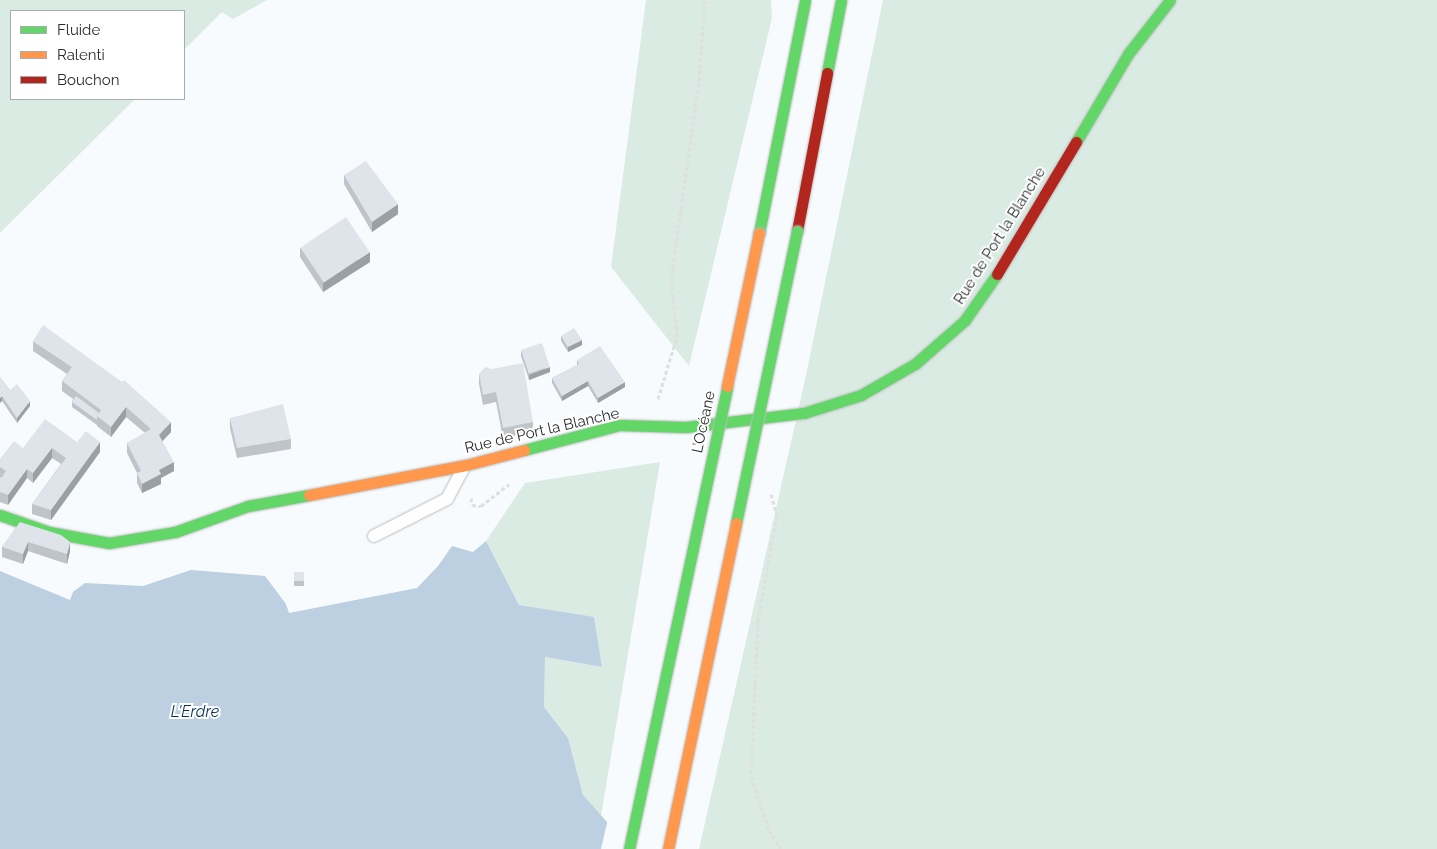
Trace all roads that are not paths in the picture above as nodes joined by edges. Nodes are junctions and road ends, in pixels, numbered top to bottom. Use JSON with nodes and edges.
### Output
{"nodes":[{"id":1,"x":805,"y":0,"type":"edge"},
{"id":2,"x":841,"y":0,"type":"edge"},
{"id":3,"x":1170,"y":0,"type":"edge"},
{"id":4,"x":466,"y":464,"type":"junction"},
{"id":5,"x":0,"y":515,"type":"edge"},
{"id":6,"x":374,"y":536,"type":"dead end"},
{"id":7,"x":629,"y":849,"type":"edge"},
{"id":8,"x":668,"y":849,"type":"edge"}],
"edges":[{"from":1,"to":7,"type":"main road","name":"L’Océane","bridge":true},
{"from":2,"to":8,"type":"main road","bridge":true},
{"from":3,"to":4,"type":"main road","name":"Rue de Port la Blanche"},
{"from":4,"to":5,"type":"main road","name":"Rue de Port la Blanche"},
{"from":4,"to":6,"type":"lane"}]}
